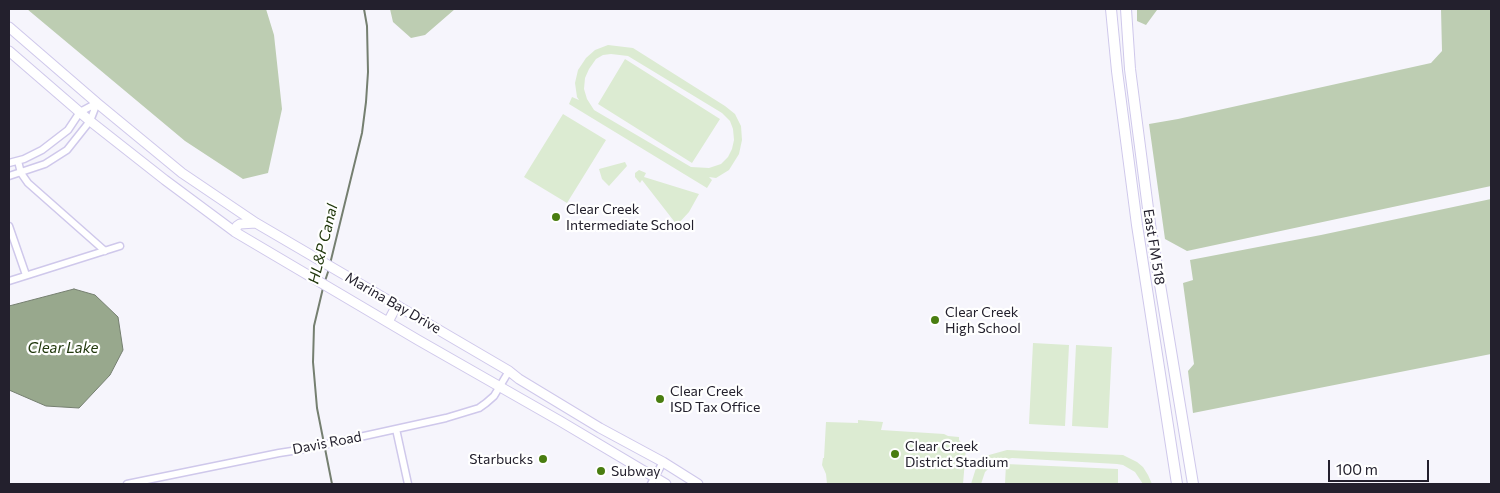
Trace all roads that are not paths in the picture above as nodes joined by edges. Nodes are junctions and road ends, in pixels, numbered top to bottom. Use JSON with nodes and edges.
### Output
{"nodes":[{"id":1,"x":1112,"y":12,"type":"edge"},
{"id":2,"x":1126,"y":12,"type":"edge"},
{"id":3,"x":9,"y":27,"type":"edge"},
{"id":4,"x":9,"y":51,"type":"edge"},
{"id":5,"x":97,"y":103,"type":"junction"},
{"id":6,"x":80,"y":112,"type":"junction"},
{"id":7,"x":90,"y":121,"type":"junction"},
{"id":8,"x":1126,"y":146,"type":"junction"},
{"id":9,"x":1140,"y":146,"type":"junction"},
{"id":10,"x":18,"y":161,"type":"junction"},
{"id":11,"x":9,"y":163,"type":"edge"},
{"id":12,"x":21,"y":172,"type":"junction"},
{"id":13,"x":9,"y":176,"type":"edge"},
{"id":14,"x":256,"y":223,"type":"junction"},
{"id":15,"x":1150,"y":224,"type":"junction"},
{"id":16,"x":1136,"y":225,"type":"junction"},
{"id":17,"x":9,"y":226,"type":"edge"},
{"id":18,"x":235,"y":232,"type":"junction"},
{"id":19,"x":120,"y":246,"type":"dead end"},
{"id":20,"x":105,"y":251,"type":"junction"},
{"id":21,"x":26,"y":275,"type":"junction"},
{"id":22,"x":9,"y":281,"type":"edge"},
{"id":23,"x":397,"y":305,"type":"junction"},
{"id":24,"x":388,"y":322,"type":"junction"},
{"id":25,"x":1167,"y":326,"type":"junction"},
{"id":26,"x":1153,"y":330,"type":"junction"},
{"id":27,"x":509,"y":371,"type":"junction"},
{"id":28,"x":500,"y":386,"type":"junction"},
{"id":29,"x":567,"y":408,"type":"junction"},
{"id":30,"x":560,"y":420,"type":"junction"},
{"id":31,"x":600,"y":428,"type":"junction"},
{"id":32,"x":396,"y":429,"type":"junction"},
{"id":33,"x":590,"y":440,"type":"junction"},
{"id":34,"x":663,"y":462,"type":"junction"},
{"id":35,"x":652,"y":481,"type":"edge"},
{"id":36,"x":1193,"y":481,"type":"edge"},
{"id":37,"x":1177,"y":483,"type":"edge"},
{"id":38,"x":127,"y":484,"type":"edge"},
{"id":39,"x":408,"y":484,"type":"edge"},
{"id":40,"x":666,"y":484,"type":"edge"},
{"id":41,"x":698,"y":484,"type":"edge"}],
"edges":[{"from":1,"to":2,"type":"main road"},
{"from":1,"to":8,"type":"main road","name":"East FM 518"},
{"from":2,"to":9,"type":"main road","name":"East FM 518"},
{"from":3,"to":5,"type":"main road","name":"Marina Bay Drive"},
{"from":4,"to":6,"type":"main road","name":"Marina Bay Drive"},
{"from":5,"to":6,"type":"street"},
{"from":5,"to":7,"type":"street"},
{"from":5,"to":14,"type":"main road","name":"Marina Bay Drive"},
{"from":6,"to":7,"type":"main road","name":"Marina Bay Drive"},
{"from":6,"to":10,"type":"street"},
{"from":7,"to":12,"type":"street"},
{"from":7,"to":18,"type":"main road","name":"Marina Bay Drive"},
{"from":8,"to":9,"type":"main road"},
{"from":8,"to":16,"type":"main road","name":"East FM 518"},
{"from":9,"to":15,"type":"main road","name":"East FM 518"},
{"from":10,"to":11,"type":"street"},
{"from":10,"to":12,"type":"street"},
{"from":12,"to":13,"type":"street"},
{"from":12,"to":20,"type":"street"},
{"from":14,"to":18,"type":"main road"},
{"from":14,"to":23,"type":"main road","name":"Marina Bay Drive"},
{"from":15,"to":16,"type":"main road"},
{"from":15,"to":25,"type":"main road","name":"East FM 518"},
{"from":16,"to":26,"type":"main road","name":"East FM 518"},
{"from":17,"to":21,"type":"street"},
{"from":18,"to":24,"type":"main road","name":"Marina Bay Drive"},
{"from":19,"to":20,"type":"street"},
{"from":20,"to":21,"type":"street"},
{"from":21,"to":22,"type":"street"},
{"from":23,"to":24,"type":"main road"},
{"from":23,"to":27,"type":"main road","name":"Marina Bay Drive"},
{"from":24,"to":28,"type":"main road","name":"Marina Bay Drive"},
{"from":25,"to":26,"type":"main road"},
{"from":25,"to":36,"type":"main road","name":"East FM 518"},
{"from":26,"to":37,"type":"main road","name":"East FM 518"},
{"from":27,"to":28,"type":"street","name":"Davis Road"},
{"from":27,"to":29,"type":"main road","name":"Marina Bay Drive"},
{"from":28,"to":30,"type":"main road","name":"Marina Bay Drive"},
{"from":28,"to":32,"type":"street","name":"Davis Road"},
{"from":29,"to":30,"type":"main road"},
{"from":29,"to":31,"type":"main road","name":"Marina Bay Drive"},
{"from":30,"to":33,"type":"main road","name":"Marina Bay Drive"},
{"from":31,"to":33,"type":"main road"},
{"from":31,"to":34,"type":"main road","name":"Marina Bay Drive"},
{"from":32,"to":38,"type":"street","name":"Davis Road"},
{"from":32,"to":39,"type":"street"},
{"from":33,"to":35,"type":"main road","name":"Marina Bay Drive"},
{"from":34,"to":35,"type":"street"},
{"from":34,"to":41,"type":"main road","name":"Marina Bay Drive"},
{"from":35,"to":40,"type":"main road","name":"Marina Bay Drive"},
{"from":36,"to":37,"type":"main road"}]}
